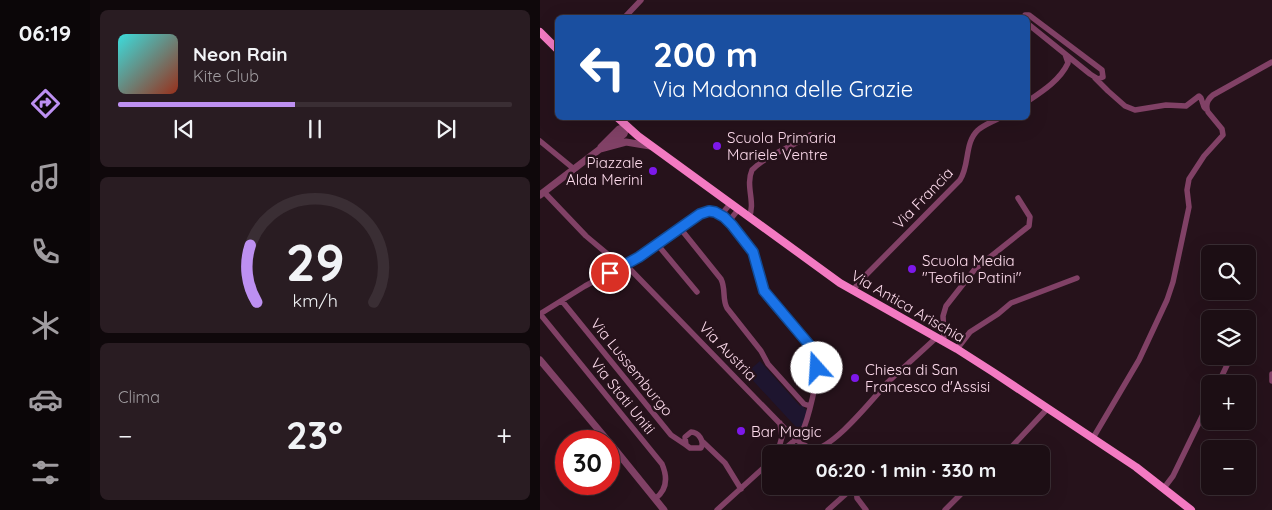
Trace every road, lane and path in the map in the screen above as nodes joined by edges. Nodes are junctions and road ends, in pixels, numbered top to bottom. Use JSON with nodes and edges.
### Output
{"nodes":[{"id":1,"x":641,"y":0,"type":"edge"},
{"id":2,"x":627,"y":15,"type":"edge"},
{"id":3,"x":1030,"y":16,"type":"edge"},
{"id":4,"x":1030,"y":26,"type":"edge"},
{"id":5,"x":540,"y":32,"type":"edge"},
{"id":6,"x":555,"y":47,"type":"edge"},
{"id":7,"x":1064,"y":53,"type":"junction"},
{"id":8,"x":1272,"y":62,"type":"edge"},
{"id":9,"x":1084,"y":69,"type":"junction"},
{"id":10,"x":1062,"y":73,"type":"junction"},
{"id":11,"x":1103,"y":77,"type":"junction"},
{"id":12,"x":1095,"y":78,"type":"junction"},
{"id":13,"x":1108,"y":91,"type":"junction"},
{"id":14,"x":1030,"y":100,"type":"edge"},
{"id":15,"x":1206,"y":109,"type":"junction"},
{"id":16,"x":617,"y":120,"type":"edge"},
{"id":17,"x":620,"y":120,"type":"edge"},
{"id":18,"x":995,"y":120,"type":"edge"},
{"id":19,"x":627,"y":126,"type":"junction"},
{"id":20,"x":810,"y":135,"type":"dead end"},
{"id":21,"x":540,"y":141,"type":"edge"},
{"id":22,"x":610,"y":141,"type":"junction"},
{"id":23,"x":652,"y":146,"type":"junction"},
{"id":24,"x":574,"y":169,"type":"junction"},
{"id":25,"x":542,"y":193,"type":"edge"},
{"id":26,"x":1018,"y":198,"type":"dead end"},
{"id":27,"x":730,"y":204,"type":"junction"},
{"id":28,"x":738,"y":210,"type":"junction"},
{"id":29,"x":721,"y":215,"type":"junction"},
{"id":30,"x":749,"y":217,"type":"junction"},
{"id":31,"x":729,"y":222,"type":"junction"},
{"id":32,"x":680,"y":228,"type":"junction"},
{"id":33,"x":657,"y":244,"type":"junction"},
{"id":34,"x":624,"y":266,"type":"junction"},
{"id":35,"x":1077,"y":278,"type":"dead end"},
{"id":36,"x":852,"y":291,"type":"junction"},
{"id":37,"x":697,"y":292,"type":"dead end"},
{"id":38,"x":562,"y":301,"type":"junction"},
{"id":39,"x":540,"y":314,"type":"edge"},
{"id":40,"x":940,"y":339,"type":"junction"},
{"id":41,"x":957,"y":349,"type":"junction"},
{"id":42,"x":540,"y":360,"type":"edge"},
{"id":43,"x":1272,"y":374,"type":"edge"},
{"id":44,"x":1272,"y":382,"type":"edge"},
{"id":45,"x":810,"y":406,"type":"junction"},
{"id":46,"x":1048,"y":408,"type":"junction"},
{"id":47,"x":1201,"y":418,"type":"edge"},
{"id":48,"x":780,"y":423,"type":"junction"},
{"id":49,"x":598,"y":430,"type":"edge"},
{"id":50,"x":1093,"y":438,"type":"junction"},
{"id":51,"x":795,"y":439,"type":"junction"},
{"id":52,"x":703,"y":442,"type":"junction"},
{"id":53,"x":686,"y":445,"type":"junction"},
{"id":54,"x":780,"y":445,"type":"edge"},
{"id":55,"x":788,"y":445,"type":"edge"},
{"id":56,"x":802,"y":445,"type":"edge"},
{"id":57,"x":826,"y":445,"type":"edge"},
{"id":58,"x":1013,"y":445,"type":"edge"},
{"id":59,"x":699,"y":448,"type":"junction"},
{"id":60,"x":710,"y":450,"type":"junction"},
{"id":61,"x":620,"y":457,"type":"edge"},
{"id":62,"x":762,"y":469,"type":"edge"},
{"id":63,"x":741,"y":488,"type":"junction"},
{"id":64,"x":1164,"y":488,"type":"junction"},
{"id":65,"x":845,"y":495,"type":"edge"},
{"id":66,"x":857,"y":495,"type":"edge"},
{"id":67,"x":960,"y":495,"type":"edge"},
{"id":68,"x":655,"y":499,"type":"junction"},
{"id":69,"x":664,"y":510,"type":"edge"},
{"id":70,"x":718,"y":510,"type":"edge"},
{"id":71,"x":828,"y":510,"type":"edge"},
{"id":72,"x":866,"y":510,"type":"edge"},
{"id":73,"x":945,"y":510,"type":"edge"},
{"id":74,"x":1191,"y":510,"type":"edge"}],
"edges":[{"from":1,"to":2,"type":"street"},
{"from":3,"to":11,"type":"street"},
{"from":4,"to":7,"type":"street"},
{"from":5,"to":6,"type":"main road"},
{"from":7,"to":9,"type":"street"},
{"from":7,"to":10,"type":"street"},
{"from":8,"to":15,"type":"street"},
{"from":9,"to":10,"type":"street"},
{"from":9,"to":12,"type":"street"},
{"from":10,"to":14,"type":"street"},
{"from":11,"to":12,"type":"street"},
{"from":11,"to":13,"type":"street"},
{"from":12,"to":13,"type":"street"},
{"from":13,"to":15,"type":"street"},
{"from":15,"to":50,"type":"street"},
{"from":16,"to":22,"type":"street"},
{"from":17,"to":19,"type":"main road","name":"Via Antica Arischia"},
{"from":18,"to":36,"type":"street","name":"Via Francia"},
{"from":19,"to":22,"type":"street"},
{"from":19,"to":23,"type":"main road","name":"Via Antica Arischia"},
{"from":20,"to":30,"type":"street"},
{"from":21,"to":24,"type":"street"},
{"from":22,"to":23,"type":"street"},
{"from":22,"to":24,"type":"street"},
{"from":23,"to":27,"type":"main road","name":"Via Antica Arischia"},
{"from":24,"to":25,"type":"street"},
{"from":25,"to":34,"type":"street","name":"Via Austria"},
{"from":26,"to":40,"type":"street"},
{"from":27,"to":28,"type":"main road","name":"Via Antica Arischia"},
{"from":27,"to":29,"type":"street"},
{"from":28,"to":30,"type":"main road","name":"Via Antica Arischia"},
{"from":28,"to":31,"type":"street"},
{"from":29,"to":31,"type":"street"},
{"from":29,"to":32,"type":"street"},
{"from":30,"to":36,"type":"main road","name":"Via Antica Arischia"},
{"from":31,"to":45,"type":"street"},
{"from":32,"to":33,"type":"street"},
{"from":32,"to":45,"type":"street"},
{"from":33,"to":34,"type":"street"},
{"from":33,"to":37,"type":"street"},
{"from":34,"to":38,"type":"street"},
{"from":34,"to":48,"type":"street","name":"Via Austria"},
{"from":35,"to":41,"type":"street"},
{"from":36,"to":40,"type":"main road","name":"Via Antica Arischia"},
{"from":38,"to":39,"type":"street"},
{"from":38,"to":53,"type":"street","name":"Via Lussemburgo"},
{"from":39,"to":68,"type":"street","name":"Via Stati Uniti"},
{"from":40,"to":41,"type":"main road","name":"Via Antica Arischia"},
{"from":40,"to":57,"type":"street"},
{"from":41,"to":46,"type":"main road","name":"Via Antica Arischia"},
{"from":42,"to":49,"type":"street"},
{"from":43,"to":44,"type":"street"},
{"from":45,"to":51,"type":"street"},
{"from":46,"to":50,"type":"main road","name":"Via Antica Arischia"},
{"from":46,"to":58,"type":"street"},
{"from":47,"to":64,"type":"street"},
{"from":48,"to":51,"type":"street","name":"Via Austria"},
{"from":48,"to":54,"type":"street"},
{"from":50,"to":64,"type":"main road","name":"Via Antica Arischia"},
{"from":51,"to":55,"type":"street"},
{"from":51,"to":56,"type":"street","name":"Via Austria"},
{"from":52,"to":53,"type":"street"},
{"from":52,"to":59,"type":"street"},
{"from":52,"to":60,"type":"street"},
{"from":53,"to":59,"type":"street","name":"Via Lussemburgo"},
{"from":59,"to":60,"type":"street","name":"Via Lussemburgo"},
{"from":60,"to":63,"type":"street"},
{"from":61,"to":68,"type":"street"},
{"from":62,"to":63,"type":"street"},
{"from":63,"to":70,"type":"street"},
{"from":64,"to":74,"type":"main road","name":"Via Antica Arischia"},
{"from":65,"to":71,"type":"street"},
{"from":66,"to":72,"type":"street"},
{"from":67,"to":73,"type":"street"},
{"from":68,"to":69,"type":"street"}]}
